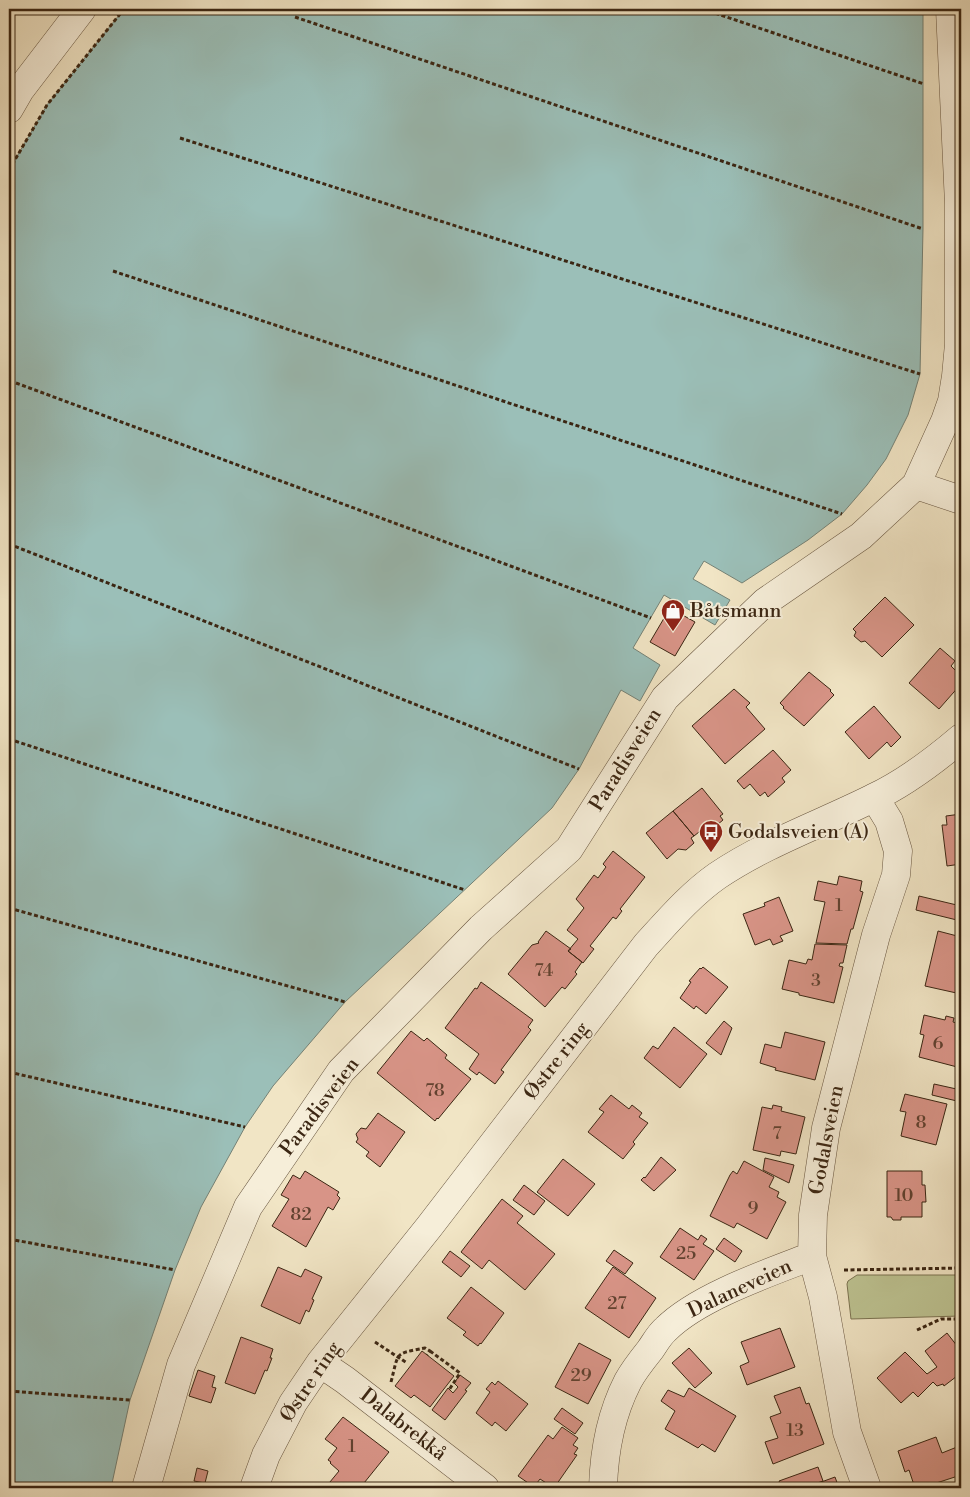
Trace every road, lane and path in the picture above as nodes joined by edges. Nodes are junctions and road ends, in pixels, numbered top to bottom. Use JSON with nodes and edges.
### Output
{"nodes":[{"id":1,"x":82,"y":9,"type":"edge"},
{"id":2,"x":124,"y":9,"type":"edge"},
{"id":3,"x":703,"y":9,"type":"edge"},
{"id":4,"x":950,"y":9,"type":"edge"},
{"id":5,"x":295,"y":17,"type":"dead end"},
{"id":6,"x":924,"y":84,"type":"dead end"},
{"id":7,"x":9,"y":109,"type":"edge"},
{"id":8,"x":180,"y":138,"type":"dead end"},
{"id":9,"x":9,"y":170,"type":"edge"},
{"id":10,"x":923,"y":228,"type":"dead end"},
{"id":11,"x":113,"y":271,"type":"dead end"},
{"id":12,"x":920,"y":374,"type":"dead end"},
{"id":13,"x":16,"y":383,"type":"dead end"},
{"id":14,"x":916,"y":485,"type":"junction"},
{"id":15,"x":961,"y":500,"type":"edge"},
{"id":16,"x":842,"y":514,"type":"dead end"},
{"id":17,"x":9,"y":544,"type":"edge"},
{"id":18,"x":651,"y":618,"type":"dead end"},
{"id":19,"x":961,"y":738,"type":"edge"},
{"id":20,"x":9,"y":739,"type":"edge"},
{"id":21,"x":579,"y":769,"type":"dead end"},
{"id":22,"x":875,"y":798,"type":"junction"},
{"id":23,"x":465,"y":890,"type":"dead end"},
{"id":24,"x":9,"y":908,"type":"edge"},
{"id":25,"x":345,"y":1002,"type":"dead end"},
{"id":26,"x":9,"y":1072,"type":"edge"},
{"id":27,"x":245,"y":1127,"type":"dead end"},
{"id":28,"x":9,"y":1240,"type":"edge"},
{"id":29,"x":814,"y":1263,"type":"junction"},
{"id":30,"x":961,"y":1268,"type":"edge"},
{"id":31,"x":174,"y":1270,"type":"dead end"},
{"id":32,"x":961,"y":1319,"type":"edge"},
{"id":33,"x":917,"y":1330,"type":"dead end"},
{"id":34,"x":375,"y":1342,"type":"dead end"},
{"id":35,"x":430,"y":1351,"type":"junction"},
{"id":36,"x":427,"y":1355,"type":"dead end"},
{"id":37,"x":398,"y":1356,"type":"junction"},
{"id":38,"x":320,"y":1363,"type":"junction"},
{"id":39,"x":408,"y":1363,"type":"dead end"},
{"id":40,"x":9,"y":1390,"type":"edge"},
{"id":41,"x":449,"y":1390,"type":"dead end"},
{"id":42,"x":130,"y":1400,"type":"dead end"},
{"id":43,"x":388,"y":1415,"type":"junction"},
{"id":44,"x":146,"y":1488,"type":"edge"},
{"id":45,"x":254,"y":1488,"type":"edge"},
{"id":46,"x":485,"y":1488,"type":"edge"},
{"id":47,"x":603,"y":1488,"type":"edge"},
{"id":48,"x":867,"y":1488,"type":"edge"}],
"edges":[{"from":1,"to":7,"type":"street"},
{"from":2,"to":9,"type":"path"},
{"from":3,"to":6,"type":"path"},
{"from":4,"to":14,"type":"street","name":"Paradisveien"},
{"from":5,"to":10,"type":"path"},
{"from":8,"to":12,"type":"path"},
{"from":11,"to":16,"type":"path"},
{"from":13,"to":18,"type":"path"},
{"from":14,"to":15,"type":"street"},
{"from":14,"to":44,"type":"street","name":"Paradisveien"},
{"from":17,"to":21,"type":"path"},
{"from":19,"to":22,"type":"street","name":"Østre ring"},
{"from":20,"to":23,"type":"path"},
{"from":22,"to":29,"type":"street","name":"Godalsveien"},
{"from":22,"to":38,"type":"street","name":"Østre ring"},
{"from":24,"to":25,"type":"path"},
{"from":26,"to":27,"type":"path"},
{"from":28,"to":31,"type":"path"},
{"from":29,"to":30,"type":"path"},
{"from":29,"to":47,"type":"street","name":"Dalaneveien"},
{"from":29,"to":48,"type":"street","name":"Godalsveien"},
{"from":32,"to":33,"type":"path"},
{"from":34,"to":37,"type":"path"},
{"from":35,"to":36,"type":"path"},
{"from":35,"to":37,"type":"path"},
{"from":35,"to":41,"type":"path"},
{"from":37,"to":39,"type":"path"},
{"from":37,"to":43,"type":"path"},
{"from":38,"to":43,"type":"street","name":"Dalabrekkå"},
{"from":38,"to":45,"type":"street","name":"Østre ring"},
{"from":40,"to":42,"type":"path"},
{"from":43,"to":46,"type":"street","name":"Dalabrekkå"}]}
